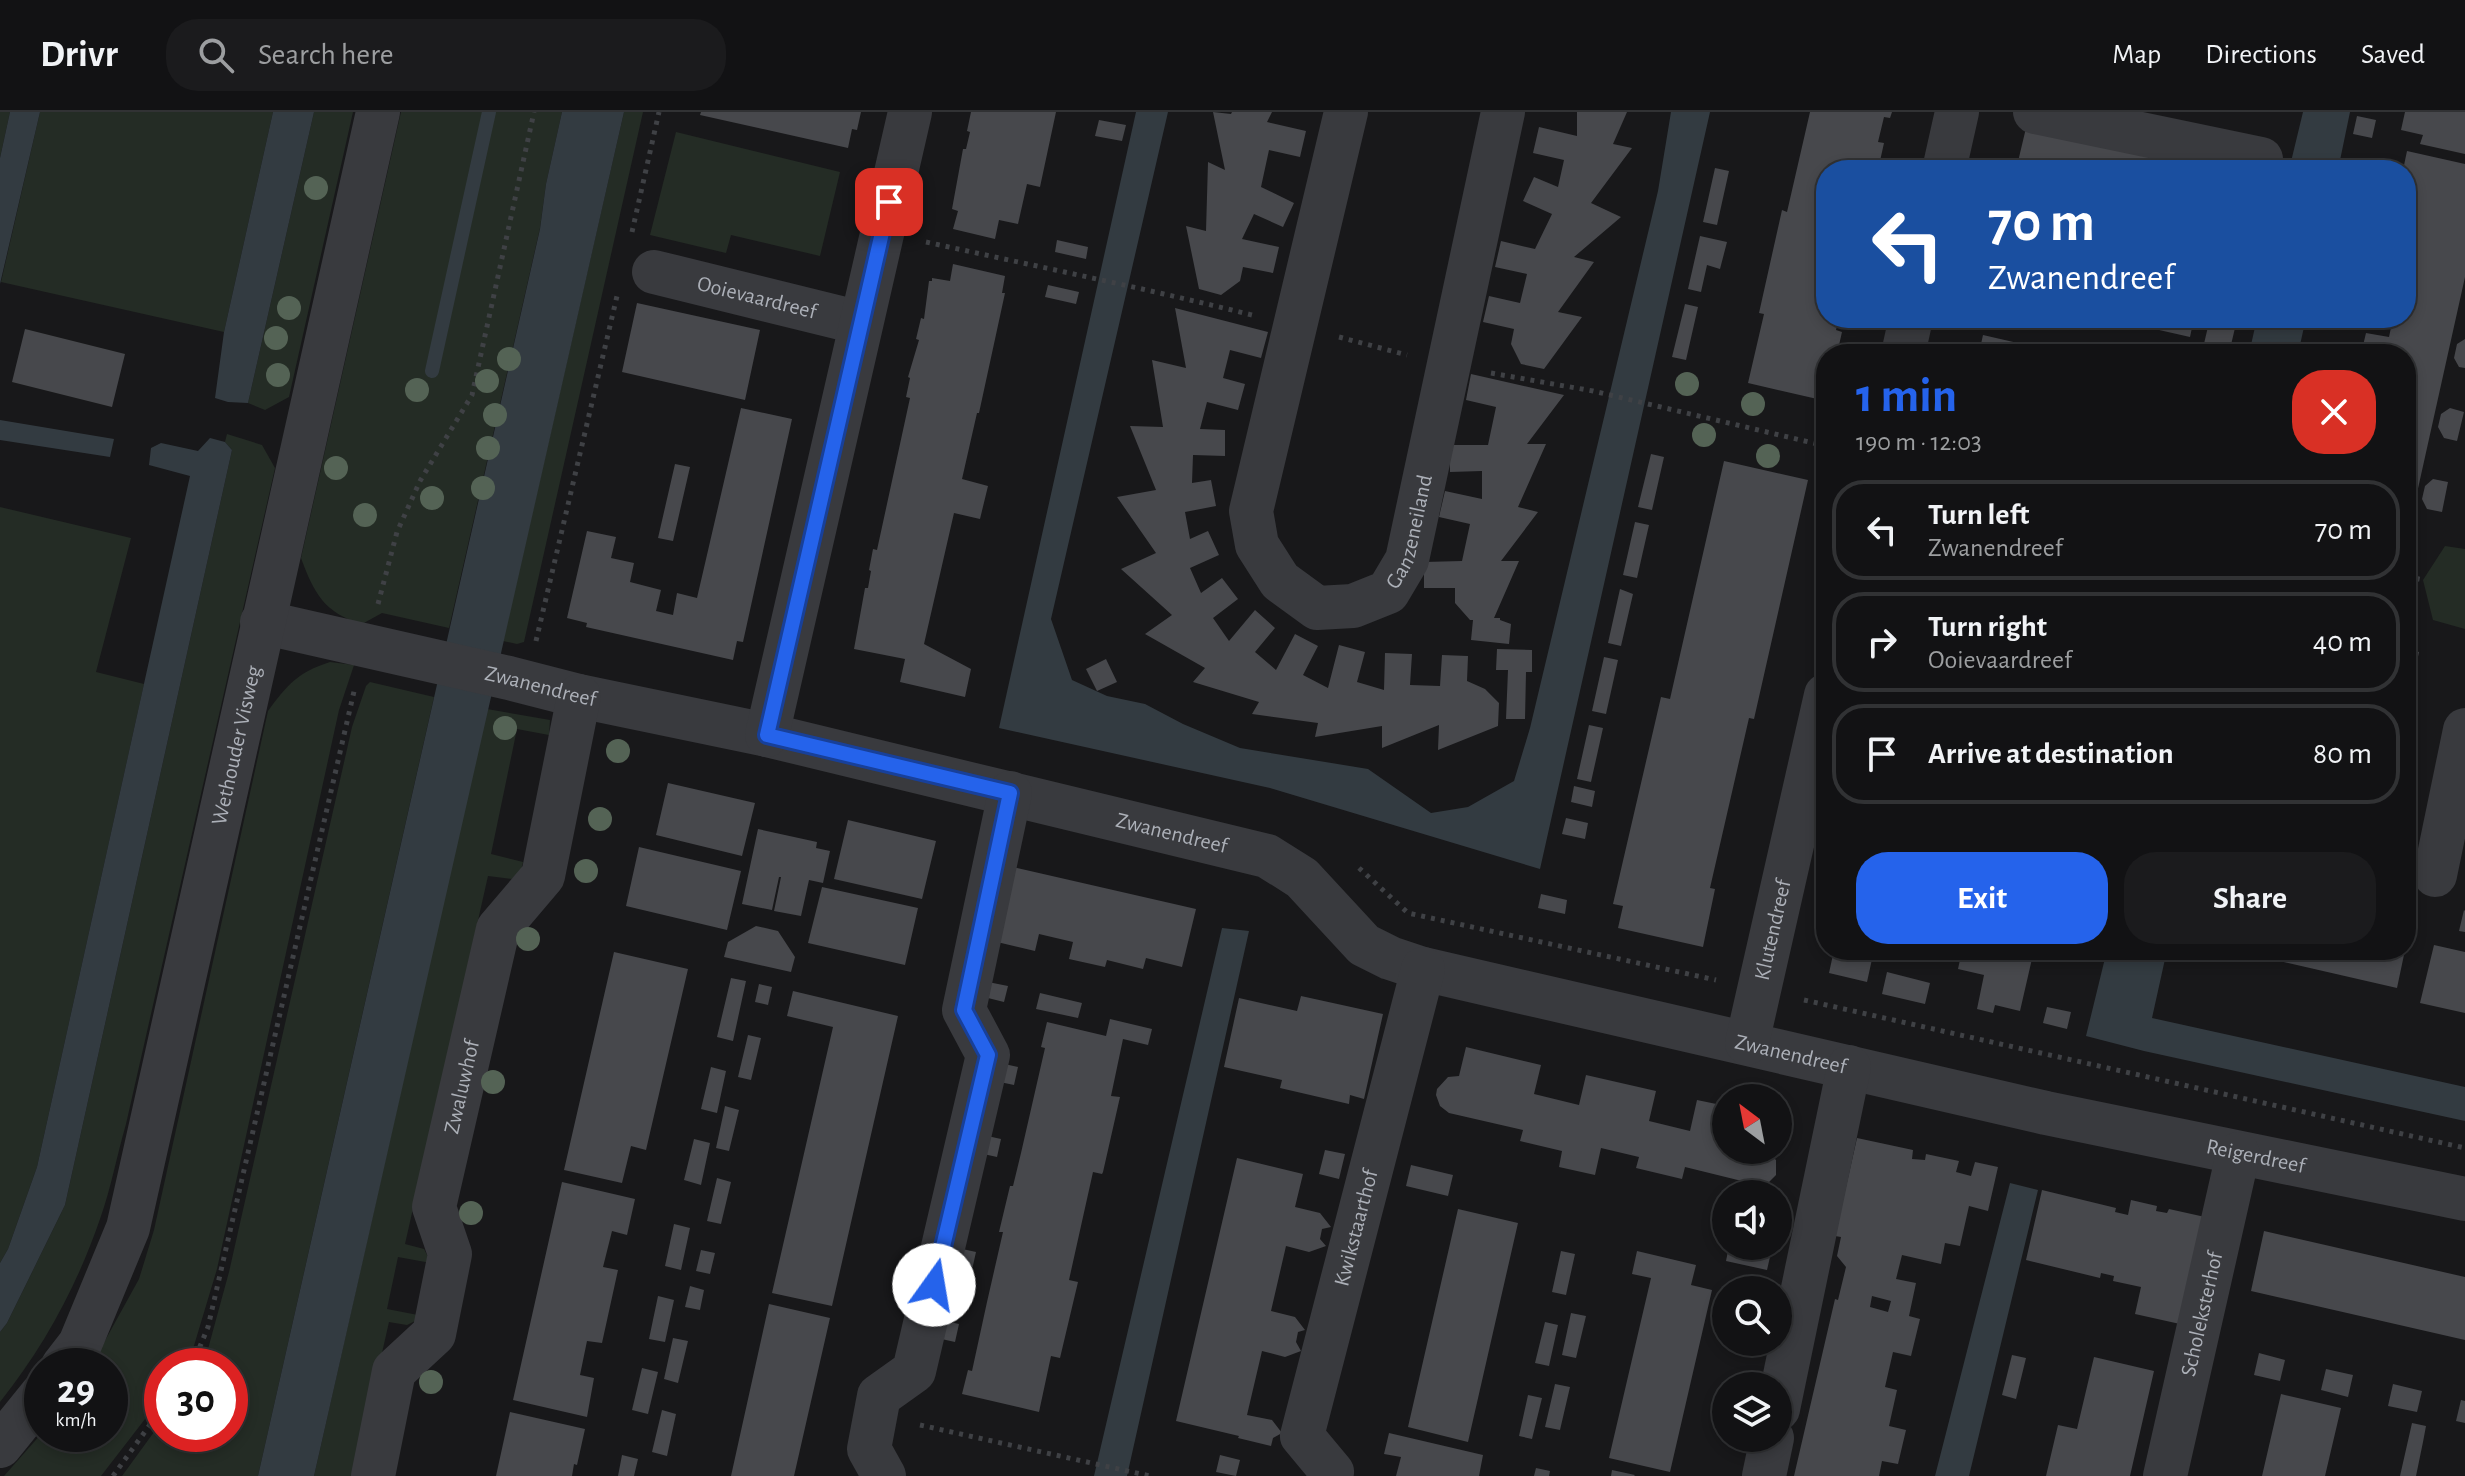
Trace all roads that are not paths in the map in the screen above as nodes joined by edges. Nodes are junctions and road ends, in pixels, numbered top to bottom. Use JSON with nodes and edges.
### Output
{"nodes":[{"id":1,"x":378,"y":112,"type":"edge"},
{"id":2,"x":910,"y":112,"type":"edge"},
{"id":3,"x":1346,"y":112,"type":"edge"},
{"id":4,"x":1503,"y":112,"type":"edge"},
{"id":5,"x":1957,"y":112,"type":"edge"},
{"id":6,"x":2035,"y":112,"type":"edge"},
{"id":7,"x":2261,"y":159,"type":"dead end"},
{"id":8,"x":1946,"y":160,"type":"edge"},
{"id":9,"x":635,"y":266,"type":"road end"},
{"id":10,"x":861,"y":323,"type":"junction"},
{"id":11,"x":262,"y":622,"type":"junction"},
{"id":12,"x":579,"y":696,"type":"junction"},
{"id":13,"x":2465,"y":730,"type":"edge"},
{"id":14,"x":767,"y":735,"type":"junction"},
{"id":15,"x":1816,"y":786,"type":"edge"},
{"id":16,"x":1010,"y":793,"type":"junction"},
{"id":17,"x":1812,"y":822,"type":"edge"},
{"id":18,"x":2435,"y":875,"type":"edge"},
{"id":19,"x":1423,"y":969,"type":"junction"},
{"id":20,"x":1747,"y":1043,"type":"junction"},
{"id":21,"x":1849,"y":1067,"type":"junction"},
{"id":22,"x":2046,"y":1113,"type":"joint"},
{"id":23,"x":2238,"y":1154,"type":"junction"},
{"id":24,"x":2465,"y":1199,"type":"edge"},
{"id":25,"x":77,"y":1348,"type":"edge"},
{"id":26,"x":1786,"y":1372,"type":"edge"},
{"id":27,"x":24,"y":1416,"type":"edge"},
{"id":28,"x":0,"y":1446,"type":"edge"},
{"id":29,"x":1769,"y":1452,"type":"edge"},
{"id":30,"x":373,"y":1476,"type":"edge"},
{"id":31,"x":884,"y":1476,"type":"edge"},
{"id":32,"x":1331,"y":1476,"type":"edge"},
{"id":33,"x":1764,"y":1476,"type":"edge"},
{"id":34,"x":2165,"y":1476,"type":"edge"}],
"edges":[{"from":1,"to":11,"type":"street","name":"Wethouder Visweg"},
{"from":2,"to":10,"type":"street"},
{"from":3,"to":4,"type":"street","name":"Ganzeneiland"},
{"from":5,"to":8,"type":"street"},
{"from":6,"to":7,"type":"street"},
{"from":9,"to":10,"type":"street","name":"Ooievaardreef"},
{"from":10,"to":14,"type":"street"},
{"from":11,"to":12,"type":"street","name":"Zwanendreef"},
{"from":11,"to":25,"type":"street","name":"Wethouder Visweg"},
{"from":12,"to":14,"type":"street","name":"Zwanendreef"},
{"from":12,"to":30,"type":"street","name":"Zwaluwhof"},
{"from":13,"to":18,"type":"street"},
{"from":14,"to":16,"type":"street","name":"Zwanendreef"},
{"from":15,"to":17,"type":"street","name":"Klutendreef"},
{"from":16,"to":19,"type":"street","name":"Zwanendreef"},
{"from":16,"to":31,"type":"street"},
{"from":17,"to":20,"type":"street","name":"Klutendreef"},
{"from":19,"to":20,"type":"street","name":"Zwanendreef"},
{"from":19,"to":32,"type":"street","name":"Kwikstaarthof"},
{"from":20,"to":21,"type":"street","name":"Zwanendreef"},
{"from":21,"to":22,"type":"street","name":"Zwanendreef"},
{"from":21,"to":26,"type":"street"},
{"from":22,"to":23,"type":"street","name":"Reigerdreef"},
{"from":23,"to":24,"type":"street","name":"Reigerdreef"},
{"from":23,"to":34,"type":"street","name":"Scholeksterhof"},
{"from":27,"to":28,"type":"street"},
{"from":29,"to":33,"type":"street"}]}
